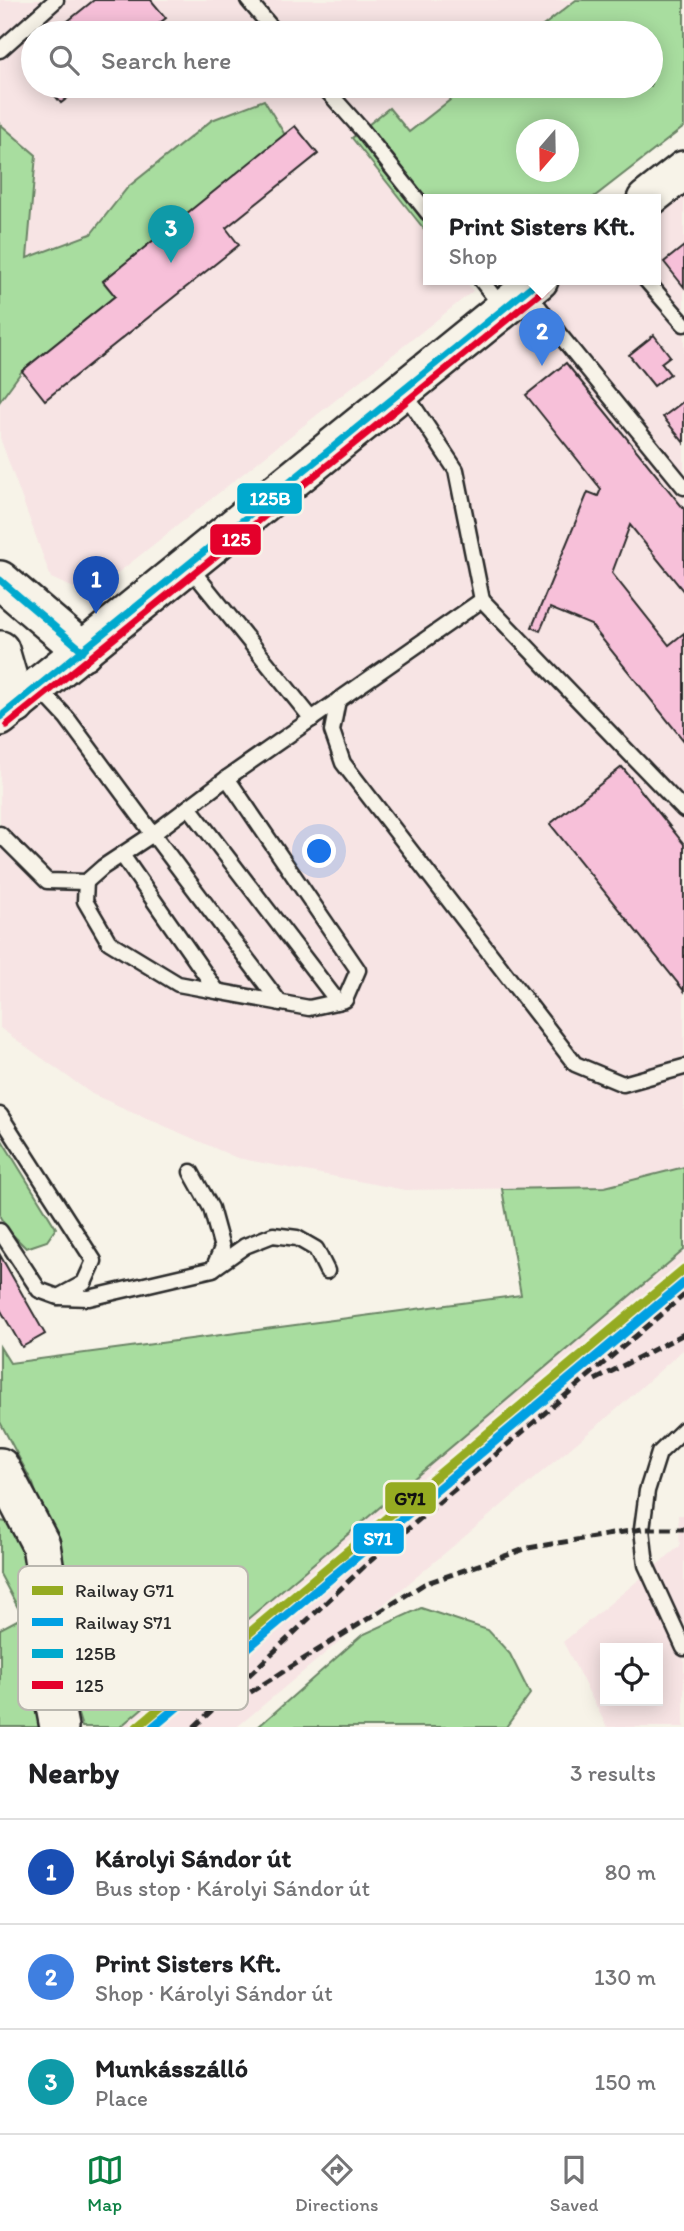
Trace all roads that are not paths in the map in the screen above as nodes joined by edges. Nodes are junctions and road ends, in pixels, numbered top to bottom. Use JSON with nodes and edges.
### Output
{"nodes":[{"id":1,"x":56,"y":0,"type":"edge"},
{"id":2,"x":248,"y":0,"type":"edge"},
{"id":3,"x":32,"y":21,"type":"edge"},
{"id":4,"x":266,"y":21,"type":"edge"},
{"id":5,"x":21,"y":31,"type":"edge"},
{"id":6,"x":0,"y":50,"type":"edge"},
{"id":7,"x":334,"y":98,"type":"edge"},
{"id":8,"x":684,"y":170,"type":"edge"},
{"id":9,"x":654,"y":194,"type":"edge"},
{"id":10,"x":423,"y":207,"type":"edge"},
{"id":11,"x":650,"y":285,"type":"edge"},
{"id":12,"x":512,"y":290,"type":"edge"},
{"id":13,"x":684,"y":324,"type":"edge"},
{"id":14,"x":403,"y":390,"type":"junction"},
{"id":15,"x":684,"y":488,"type":"edge"},
{"id":16,"x":188,"y":565,"type":"junction"},
{"id":17,"x":0,"y":580,"type":"edge"},
{"id":18,"x":482,"y":600,"type":"junction"},
{"id":19,"x":0,"y":650,"type":"edge"},
{"id":20,"x":83,"y":651,"type":"junction"},
{"id":21,"x":338,"y":701,"type":"junction"},
{"id":22,"x":18,"y":703,"type":"edge"},
{"id":23,"x":312,"y":719,"type":"junction"},
{"id":24,"x":227,"y":778,"type":"junction"},
{"id":25,"x":189,"y":807,"type":"junction"},
{"id":26,"x":684,"y":810,"type":"edge"},
{"id":27,"x":0,"y":834,"type":"edge"},
{"id":28,"x":153,"y":834,"type":"junction"},
{"id":29,"x":122,"y":855,"type":"junction"},
{"id":30,"x":86,"y":882,"type":"junction"},
{"id":31,"x":217,"y":991,"type":"junction"},
{"id":32,"x":338,"y":1002,"type":"junction"},
{"id":33,"x":280,"y":1003,"type":"junction"},
{"id":34,"x":684,"y":1067,"type":"edge"},
{"id":35,"x":0,"y":1115,"type":"edge"},
{"id":36,"x":191,"y":1172,"type":"dead end"},
{"id":37,"x":0,"y":1231,"type":"edge"},
{"id":38,"x":213,"y":1269,"type":"junction"},
{"id":39,"x":327,"y":1272,"type":"dead end"},
{"id":40,"x":58,"y":1297,"type":"junction"},
{"id":41,"x":684,"y":1429,"type":"edge"},
{"id":42,"x":5,"y":1486,"type":"edge"},
{"id":43,"x":44,"y":1566,"type":"edge"},
{"id":44,"x":684,"y":1648,"type":"edge"}],
"edges":[{"from":1,"to":3,"type":"lane"},
{"from":2,"to":4,"type":"lane"},
{"from":5,"to":6,"type":"lane"},
{"from":7,"to":10,"type":"lane"},
{"from":8,"to":9,"type":"street"},
{"from":11,"to":13,"type":"lane"},
{"from":12,"to":14,"type":"street"},
{"from":12,"to":15,"type":"lane"},
{"from":14,"to":16,"type":"street"},
{"from":14,"to":18,"type":"lane"},
{"from":16,"to":20,"type":"street"},
{"from":16,"to":23,"type":"lane"},
{"from":17,"to":20,"type":"street"},
{"from":18,"to":21,"type":"lane"},
{"from":18,"to":26,"type":"lane"},
{"from":19,"to":22,"type":"street"},
{"from":20,"to":22,"type":"street"},
{"from":21,"to":23,"type":"lane"},
{"from":21,"to":34,"type":"lane"},
{"from":22,"to":28,"type":"lane"},
{"from":23,"to":24,"type":"lane"},
{"from":24,"to":25,"type":"lane"},
{"from":24,"to":32,"type":"lane"},
{"from":25,"to":28,"type":"lane"},
{"from":25,"to":32,"type":"lane"},
{"from":27,"to":30,"type":"lane"},
{"from":28,"to":29,"type":"lane"},
{"from":28,"to":33,"type":"lane"},
{"from":29,"to":30,"type":"lane"},
{"from":29,"to":31,"type":"lane"},
{"from":30,"to":31,"type":"lane"},
{"from":31,"to":33,"type":"lane"},
{"from":32,"to":33,"type":"lane"},
{"from":35,"to":40,"type":"lane"},
{"from":36,"to":38,"type":"lane"},
{"from":37,"to":40,"type":"lane"},
{"from":38,"to":39,"type":"lane"},
{"from":38,"to":40,"type":"lane"},
{"from":41,"to":44,"type":"lane"},
{"from":42,"to":43,"type":"street"}]}
